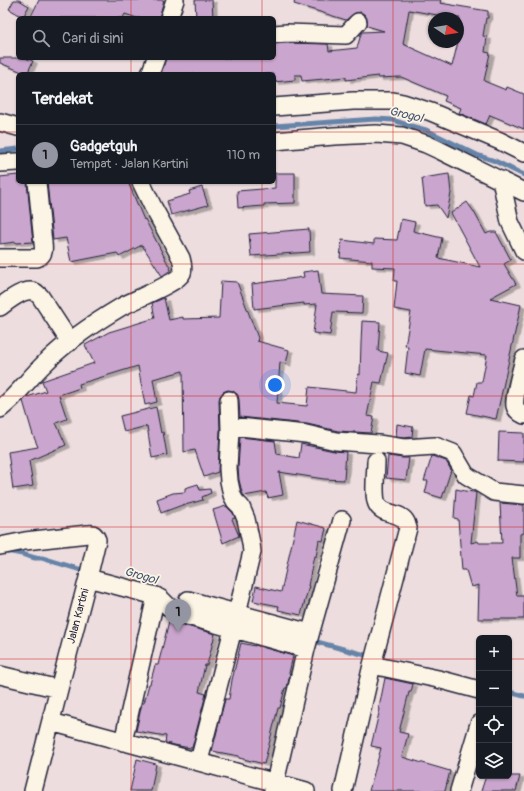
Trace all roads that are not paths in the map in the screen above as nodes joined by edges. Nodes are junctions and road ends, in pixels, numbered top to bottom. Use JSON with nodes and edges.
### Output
{"nodes":[{"id":1,"x":175,"y":0,"type":"edge"},
{"id":2,"x":170,"y":16,"type":"edge"},
{"id":3,"x":358,"y":22,"type":"dead end"},
{"id":4,"x":276,"y":34,"type":"edge"},
{"id":5,"x":155,"y":60,"type":"edge"},
{"id":6,"x":151,"y":72,"type":"edge"},
{"id":7,"x":276,"y":107,"type":"edge"},
{"id":8,"x":0,"y":123,"type":"edge"},
{"id":9,"x":16,"y":127,"type":"edge"},
{"id":10,"x":276,"y":140,"type":"edge"},
{"id":11,"x":524,"y":153,"type":"edge"},
{"id":12,"x":16,"y":162,"type":"edge"},
{"id":13,"x":0,"y":163,"type":"edge"},
{"id":14,"x":501,"y":180,"type":"junction"},
{"id":15,"x":37,"y":184,"type":"edge"},
{"id":16,"x":143,"y":184,"type":"edge"},
{"id":17,"x":524,"y":192,"type":"edge"},
{"id":18,"x":524,"y":251,"type":"edge"},
{"id":19,"x":0,"y":258,"type":"edge"},
{"id":20,"x":0,"y":307,"type":"edge"},
{"id":21,"x":70,"y":342,"type":"junction"},
{"id":22,"x":524,"y":359,"type":"edge"},
{"id":23,"x":229,"y":400,"type":"dead end"},
{"id":24,"x":0,"y":410,"type":"edge"},
{"id":25,"x":524,"y":414,"type":"edge"},
{"id":26,"x":230,"y":426,"type":"junction"},
{"id":27,"x":376,"y":460,"type":"dead end"},
{"id":28,"x":524,"y":495,"type":"edge"},
{"id":29,"x":342,"y":520,"type":"dead end"},
{"id":30,"x":0,"y":546,"type":"edge"},
{"id":31,"x":89,"y":574,"type":"junction"},
{"id":32,"x":156,"y":596,"type":"junction"},
{"id":33,"x":188,"y":600,"type":"dead end"},
{"id":34,"x":234,"y":621,"type":"junction"},
{"id":35,"x":308,"y":641,"type":"junction"},
{"id":36,"x":373,"y":659,"type":"junction"},
{"id":37,"x":0,"y":675,"type":"edge"},
{"id":38,"x":59,"y":689,"type":"junction"},
{"id":39,"x":476,"y":689,"type":"edge"},
{"id":40,"x":51,"y":722,"type":"junction"},
{"id":41,"x":476,"y":734,"type":"edge"},
{"id":42,"x":123,"y":742,"type":"junction"},
{"id":43,"x":199,"y":761,"type":"junction"},
{"id":44,"x":274,"y":787,"type":"edge"},
{"id":45,"x":33,"y":791,"type":"edge"},
{"id":46,"x":306,"y":791,"type":"edge"},
{"id":47,"x":342,"y":791,"type":"edge"},
{"id":48,"x":459,"y":791,"type":"edge"}],
"edges":[{"from":1,"to":2,"type":"street"},
{"from":3,"to":4,"type":"street"},
{"from":5,"to":6,"type":"street"},
{"from":7,"to":11,"type":"street"},
{"from":8,"to":9,"type":"street"},
{"from":10,"to":14,"type":"street"},
{"from":12,"to":13,"type":"street"},
{"from":14,"to":17,"type":"street"},
{"from":14,"to":18,"type":"street"},
{"from":15,"to":19,"type":"street"},
{"from":16,"to":21,"type":"street"},
{"from":20,"to":21,"type":"street"},
{"from":21,"to":24,"type":"street"},
{"from":22,"to":25,"type":"street"},
{"from":23,"to":26,"type":"street"},
{"from":26,"to":28,"type":"street"},
{"from":26,"to":34,"type":"street"},
{"from":27,"to":36,"type":"street"},
{"from":29,"to":35,"type":"street"},
{"from":30,"to":31,"type":"street","name":"Jalan Kartini"},
{"from":31,"to":32,"type":"street"},
{"from":31,"to":38,"type":"street","name":"Jalan Kartini"},
{"from":32,"to":34,"type":"street"},
{"from":32,"to":42,"type":"street"},
{"from":33,"to":34,"type":"street"},
{"from":34,"to":35,"type":"street"},
{"from":34,"to":43,"type":"street"},
{"from":35,"to":44,"type":"street"},
{"from":36,"to":39,"type":"street"},
{"from":36,"to":47,"type":"street"},
{"from":37,"to":38,"type":"street"},
{"from":38,"to":40,"type":"street","name":"Jalan Kartini"},
{"from":40,"to":42,"type":"street"},
{"from":40,"to":45,"type":"street","name":"Jalan Kartini"},
{"from":41,"to":48,"type":"street"},
{"from":42,"to":43,"type":"street"},
{"from":43,"to":44,"type":"street"},
{"from":44,"to":46,"type":"street"}]}
